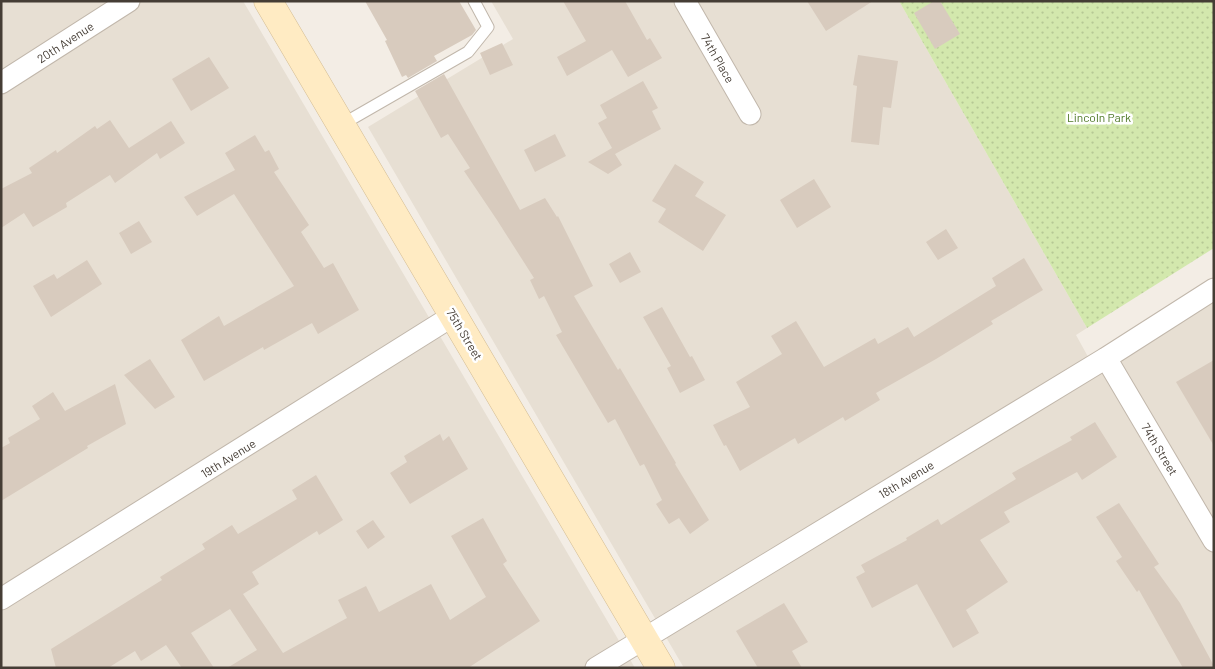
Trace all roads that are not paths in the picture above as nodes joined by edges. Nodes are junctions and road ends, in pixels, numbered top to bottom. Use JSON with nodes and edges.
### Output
{"nodes":[{"id":1,"x":130,"y":1,"type":"edge"},
{"id":2,"x":268,"y":1,"type":"edge"},
{"id":3,"x":474,"y":1,"type":"edge"},
{"id":4,"x":686,"y":1,"type":"edge"},
{"id":5,"x":1,"y":83,"type":"edge"},
{"id":6,"x":750,"y":114,"type":"dead end"},
{"id":7,"x":341,"y":125,"type":"junction"},
{"id":8,"x":1214,"y":290,"type":"edge"},
{"id":9,"x":454,"y":316,"type":"junction"},
{"id":10,"x":1106,"y":358,"type":"junction"},
{"id":11,"x":1214,"y":541,"type":"edge"},
{"id":12,"x":1,"y":599,"type":"edge"},
{"id":13,"x":644,"y":638,"type":"junction"},
{"id":14,"x":596,"y":668,"type":"edge"},
{"id":15,"x":661,"y":668,"type":"edge"}],
"edges":[{"from":1,"to":5,"type":"street","name":"20th Avenue"},
{"from":2,"to":7,"type":"street","name":"75th Street"},
{"from":3,"to":7,"type":"lane"},
{"from":4,"to":6,"type":"street","name":"74th Place"},
{"from":7,"to":9,"type":"street","name":"75th Street"},
{"from":8,"to":10,"type":"street","name":"18th Avenue"},
{"from":9,"to":12,"type":"street","name":"19th Avenue"},
{"from":9,"to":13,"type":"street","name":"75th Street"},
{"from":10,"to":11,"type":"street","name":"74th Street"},
{"from":10,"to":13,"type":"street","name":"18th Avenue"},
{"from":13,"to":14,"type":"street","name":"18th Avenue"},
{"from":13,"to":15,"type":"street","name":"75th Street"}]}
